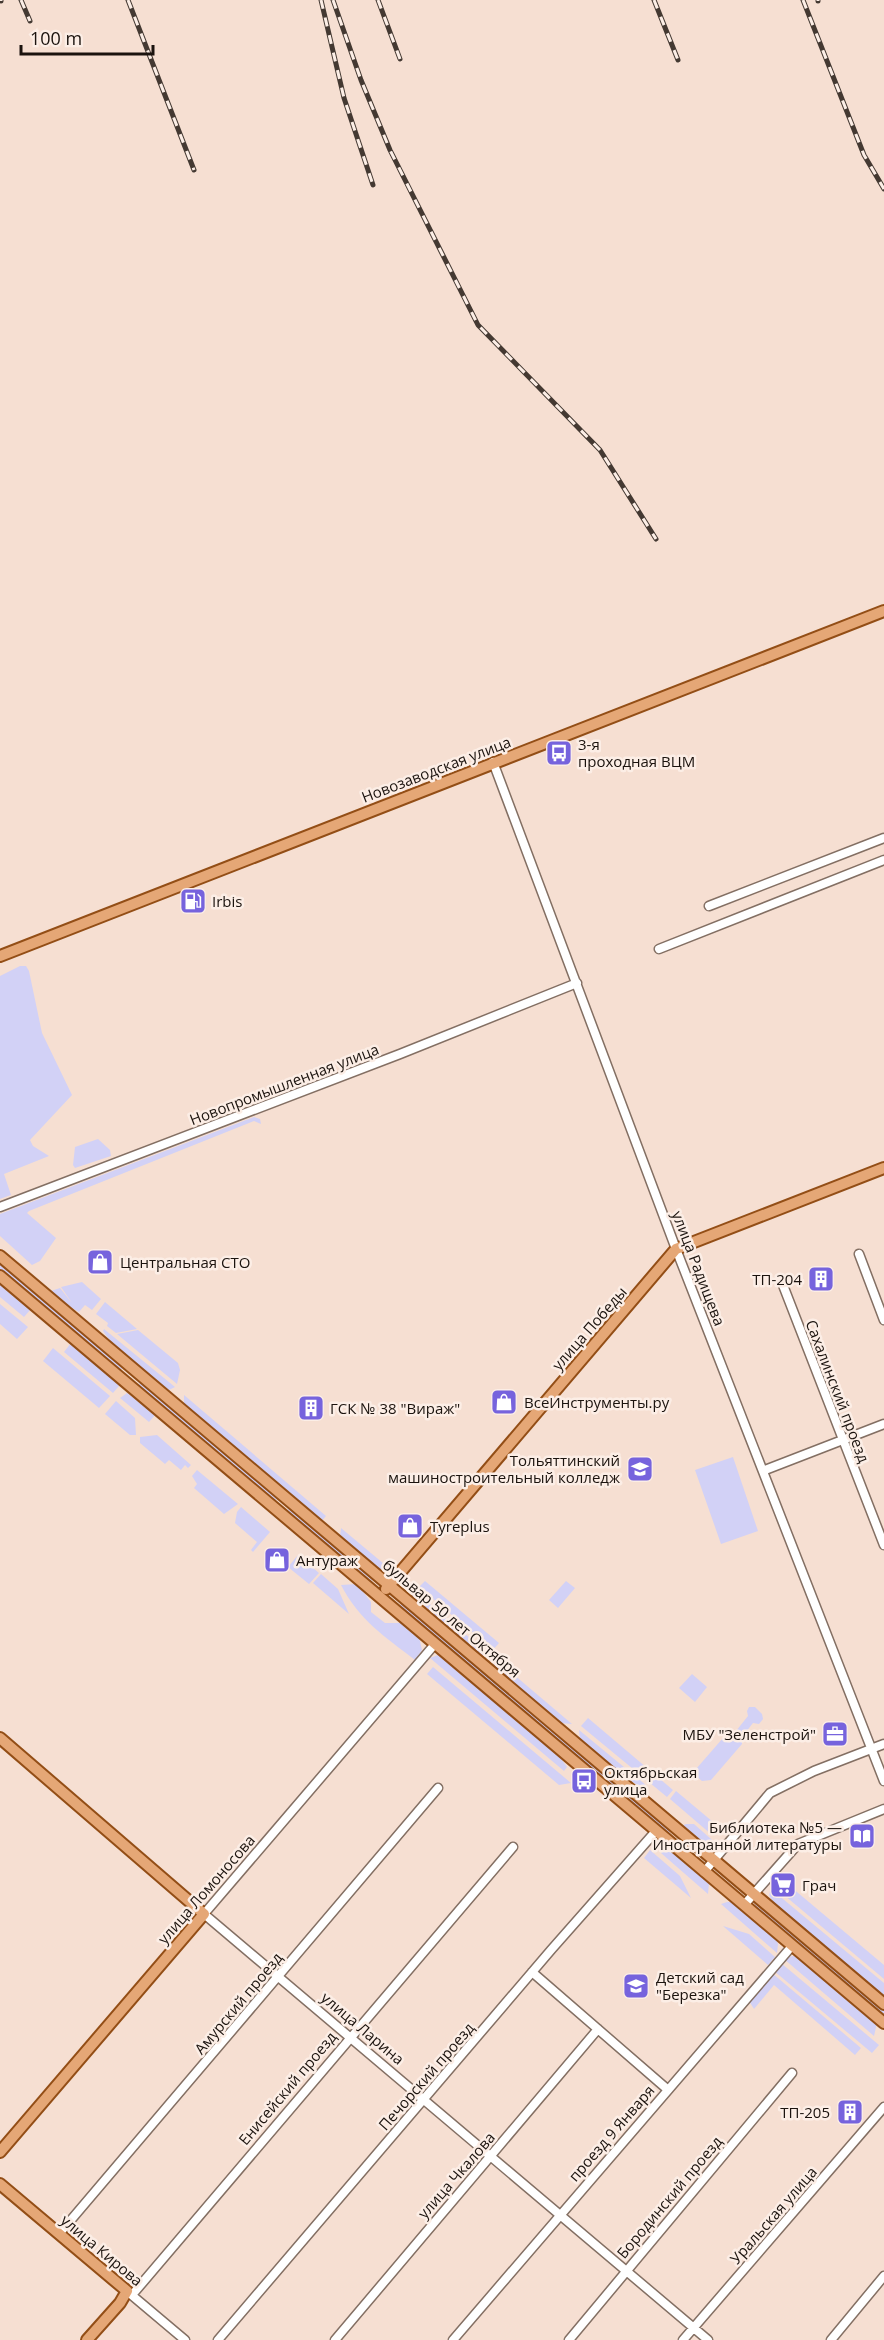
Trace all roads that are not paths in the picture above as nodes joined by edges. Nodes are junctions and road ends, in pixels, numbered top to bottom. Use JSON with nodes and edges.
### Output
{"nodes":[{"id":1,"x":884,"y":611,"type":"edge"},
{"id":2,"x":493,"y":762,"type":"junction"},
{"id":3,"x":884,"y":838,"type":"edge"},
{"id":4,"x":884,"y":860,"type":"edge"},
{"id":5,"x":709,"y":906,"type":"dead end"},
{"id":6,"x":659,"y":949,"type":"dead end"},
{"id":7,"x":0,"y":956,"type":"edge"},
{"id":8,"x":577,"y":983,"type":"junction"},
{"id":9,"x":884,"y":1168,"type":"edge"},
{"id":10,"x":0,"y":1207,"type":"edge"},
{"id":11,"x":676,"y":1249,"type":"junction"},
{"id":12,"x":859,"y":1254,"type":"dead end"},
{"id":13,"x":0,"y":1256,"type":"edge"},
{"id":14,"x":0,"y":1276,"type":"edge"},
{"id":15,"x":781,"y":1280,"type":"dead end"},
{"id":16,"x":884,"y":1320,"type":"edge"},
{"id":17,"x":138,"y":1373,"type":"junction"},
{"id":18,"x":128,"y":1383,"type":"junction"},
{"id":19,"x":884,"y":1425,"type":"edge"},
{"id":20,"x":843,"y":1440,"type":"junction"},
{"id":21,"x":765,"y":1470,"type":"junction"},
{"id":22,"x":287,"y":1498,"type":"junction"},
{"id":23,"x":277,"y":1509,"type":"junction"},
{"id":24,"x":884,"y":1545,"type":"edge"},
{"id":25,"x":390,"y":1585,"type":"junction"},
{"id":26,"x":380,"y":1596,"type":"junction"},
{"id":27,"x":435,"y":1644,"type":"junction"},
{"id":28,"x":0,"y":1738,"type":"edge"},
{"id":29,"x":884,"y":1744,"type":"edge"},
{"id":30,"x":872,"y":1749,"type":"junction"},
{"id":31,"x":884,"y":1781,"type":"edge"},
{"id":32,"x":438,"y":1788,"type":"dead end"},
{"id":33,"x":884,"y":1809,"type":"edge"},
{"id":34,"x":656,"y":1831,"type":"junction"},
{"id":35,"x":513,"y":1847,"type":"dead end"},
{"id":36,"x":715,"y":1859,"type":"junction"},
{"id":37,"x":704,"y":1872,"type":"junction"},
{"id":38,"x":754,"y":1893,"type":"junction"},
{"id":39,"x":744,"y":1905,"type":"junction"},
{"id":40,"x":204,"y":1914,"type":"junction"},
{"id":41,"x":792,"y":1946,"type":"junction"},
{"id":42,"x":532,"y":1972,"type":"junction"},
{"id":43,"x":278,"y":1977,"type":"junction"},
{"id":44,"x":884,"y":2004,"type":"edge"},
{"id":45,"x":884,"y":2023,"type":"edge"},
{"id":46,"x":598,"y":2029,"type":"junction"},
{"id":47,"x":350,"y":2038,"type":"junction"},
{"id":48,"x":792,"y":2073,"type":"dead end"},
{"id":49,"x":667,"y":2089,"type":"junction"},
{"id":50,"x":423,"y":2099,"type":"junction"},
{"id":51,"x":884,"y":2107,"type":"edge"},
{"id":52,"x":0,"y":2152,"type":"edge"},
{"id":53,"x":489,"y":2155,"type":"junction"},
{"id":54,"x":0,"y":2184,"type":"edge"},
{"id":55,"x":559,"y":2214,"type":"junction"},
{"id":56,"x":59,"y":2234,"type":"junction"},
{"id":57,"x":626,"y":2270,"type":"junction"},
{"id":58,"x":884,"y":2276,"type":"edge"},
{"id":59,"x":129,"y":2293,"type":"junction"},
{"id":60,"x":693,"y":2328,"type":"junction"},
{"id":61,"x":87,"y":2340,"type":"edge"},
{"id":62,"x":185,"y":2340,"type":"edge"},
{"id":63,"x":218,"y":2340,"type":"edge"},
{"id":64,"x":335,"y":2340,"type":"edge"},
{"id":65,"x":453,"y":2340,"type":"edge"},
{"id":66,"x":569,"y":2340,"type":"edge"},
{"id":67,"x":683,"y":2340,"type":"edge"},
{"id":68,"x":708,"y":2340,"type":"edge"},
{"id":69,"x":831,"y":2340,"type":"edge"}],
"edges":[{"from":1,"to":2,"type":"main road","name":"Новозаводская улица"},
{"from":2,"to":7,"type":"main road","name":"Новозаводская улица"},
{"from":2,"to":8,"type":"street","name":"улица Радищева"},
{"from":3,"to":5,"type":"street"},
{"from":4,"to":6,"type":"street"},
{"from":8,"to":10,"type":"street","name":"Новопромышленная улица"},
{"from":8,"to":11,"type":"street","name":"улица Радищева"},
{"from":9,"to":11,"type":"main road","name":"улица Победы"},
{"from":11,"to":21,"type":"street","name":"улица Радищева"},
{"from":11,"to":25,"type":"main road","name":"улица Победы"},
{"from":12,"to":16,"type":"street"},
{"from":13,"to":17,"type":"main road","name":"бульвар 50 лет Октября"},
{"from":14,"to":18,"type":"main road","name":"бульвар 50 лет Октября"},
{"from":15,"to":20,"type":"street","name":"Сахалинский проезд"},
{"from":17,"to":18,"type":"main road"},
{"from":17,"to":22,"type":"main road","name":"бульвар 50 лет Октября"},
{"from":18,"to":23,"type":"main road","name":"бульвар 50 лет Октября"},
{"from":19,"to":20,"type":"street"},
{"from":20,"to":21,"type":"street"},
{"from":20,"to":24,"type":"street","name":"Сахалинский проезд"},
{"from":21,"to":30,"type":"street","name":"улица Радищева"},
{"from":22,"to":23,"type":"main road"},
{"from":22,"to":25,"type":"main road","name":"бульвар 50 лет Октября"},
{"from":23,"to":26,"type":"main road","name":"бульвар 50 лет Октября"},
{"from":25,"to":26,"type":"main road","name":"улица Победы"},
{"from":25,"to":36,"type":"main road","name":"бульвар 50 лет Октября"},
{"from":26,"to":27,"type":"main road","name":"бульвар 50 лет Октября"},
{"from":27,"to":34,"type":"main road","name":"бульвар 50 лет Октября"},
{"from":27,"to":40,"type":"street","name":"улица Ломоносова"},
{"from":28,"to":40,"type":"main road","name":"улица Ларина"},
{"from":29,"to":30,"type":"street"},
{"from":30,"to":31,"type":"street","name":"улица Радищева"},
{"from":30,"to":36,"type":"street"},
{"from":32,"to":43,"type":"street","name":"Амурский проезд"},
{"from":33,"to":38,"type":"street"},
{"from":34,"to":37,"type":"main road","name":"бульвар 50 лет Октября"},
{"from":34,"to":42,"type":"street","name":"Печорский проезд"},
{"from":35,"to":47,"type":"street","name":"Енисейский проезд"},
{"from":36,"to":37,"type":"street"},
{"from":36,"to":38,"type":"main road","name":"бульвар 50 лет Октября"},
{"from":37,"to":39,"type":"main road","name":"бульвар 50 лет Октября"},
{"from":38,"to":39,"type":"street"},
{"from":38,"to":44,"type":"main road","name":"бульвар 50 лет Октября"},
{"from":39,"to":41,"type":"main road","name":"бульвар 50 лет Октября"},
{"from":40,"to":43,"type":"street","name":"улица Ларина"},
{"from":40,"to":52,"type":"main road","name":"улица Ломоносова"},
{"from":41,"to":45,"type":"main road","name":"бульвар 50 лет Октября"},
{"from":41,"to":49,"type":"street","name":"проезд 9 Января"},
{"from":42,"to":46,"type":"street"},
{"from":42,"to":50,"type":"street","name":"Печорский проезд"},
{"from":43,"to":47,"type":"street","name":"улица Ларина"},
{"from":43,"to":56,"type":"street","name":"Амурский проезд"},
{"from":46,"to":49,"type":"street"},
{"from":46,"to":53,"type":"street","name":"улица Чкалова"},
{"from":47,"to":50,"type":"street","name":"улица Ларина"},
{"from":47,"to":59,"type":"street","name":"Енисейский проезд"},
{"from":48,"to":57,"type":"street","name":"Бородинский проезд"},
{"from":49,"to":55,"type":"street","name":"проезд 9 Января"},
{"from":50,"to":53,"type":"street","name":"улица Ларина"},
{"from":50,"to":63,"type":"street","name":"Печорский проезд"},
{"from":51,"to":60,"type":"street","name":"Уральская улица"},
{"from":53,"to":55,"type":"street","name":"улица Ларина"},
{"from":53,"to":64,"type":"street","name":"улица Чкалова"},
{"from":54,"to":56,"type":"main road","name":"улица Кирова"},
{"from":55,"to":57,"type":"street","name":"улица Ларина"},
{"from":55,"to":65,"type":"street","name":"проезд 9 Января"},
{"from":56,"to":59,"type":"main road","name":"улица Кирова"},
{"from":57,"to":60,"type":"street","name":"улица Ларина"},
{"from":57,"to":66,"type":"street","name":"Бородинский проезд"},
{"from":58,"to":69,"type":"street"},
{"from":59,"to":61,"type":"main road","name":"Енисейский проезд"},
{"from":59,"to":62,"type":"street","name":"улица Кирова"},
{"from":60,"to":67,"type":"street","name":"Уральская улица"},
{"from":60,"to":68,"type":"street","name":"улица Ларина"}]}
